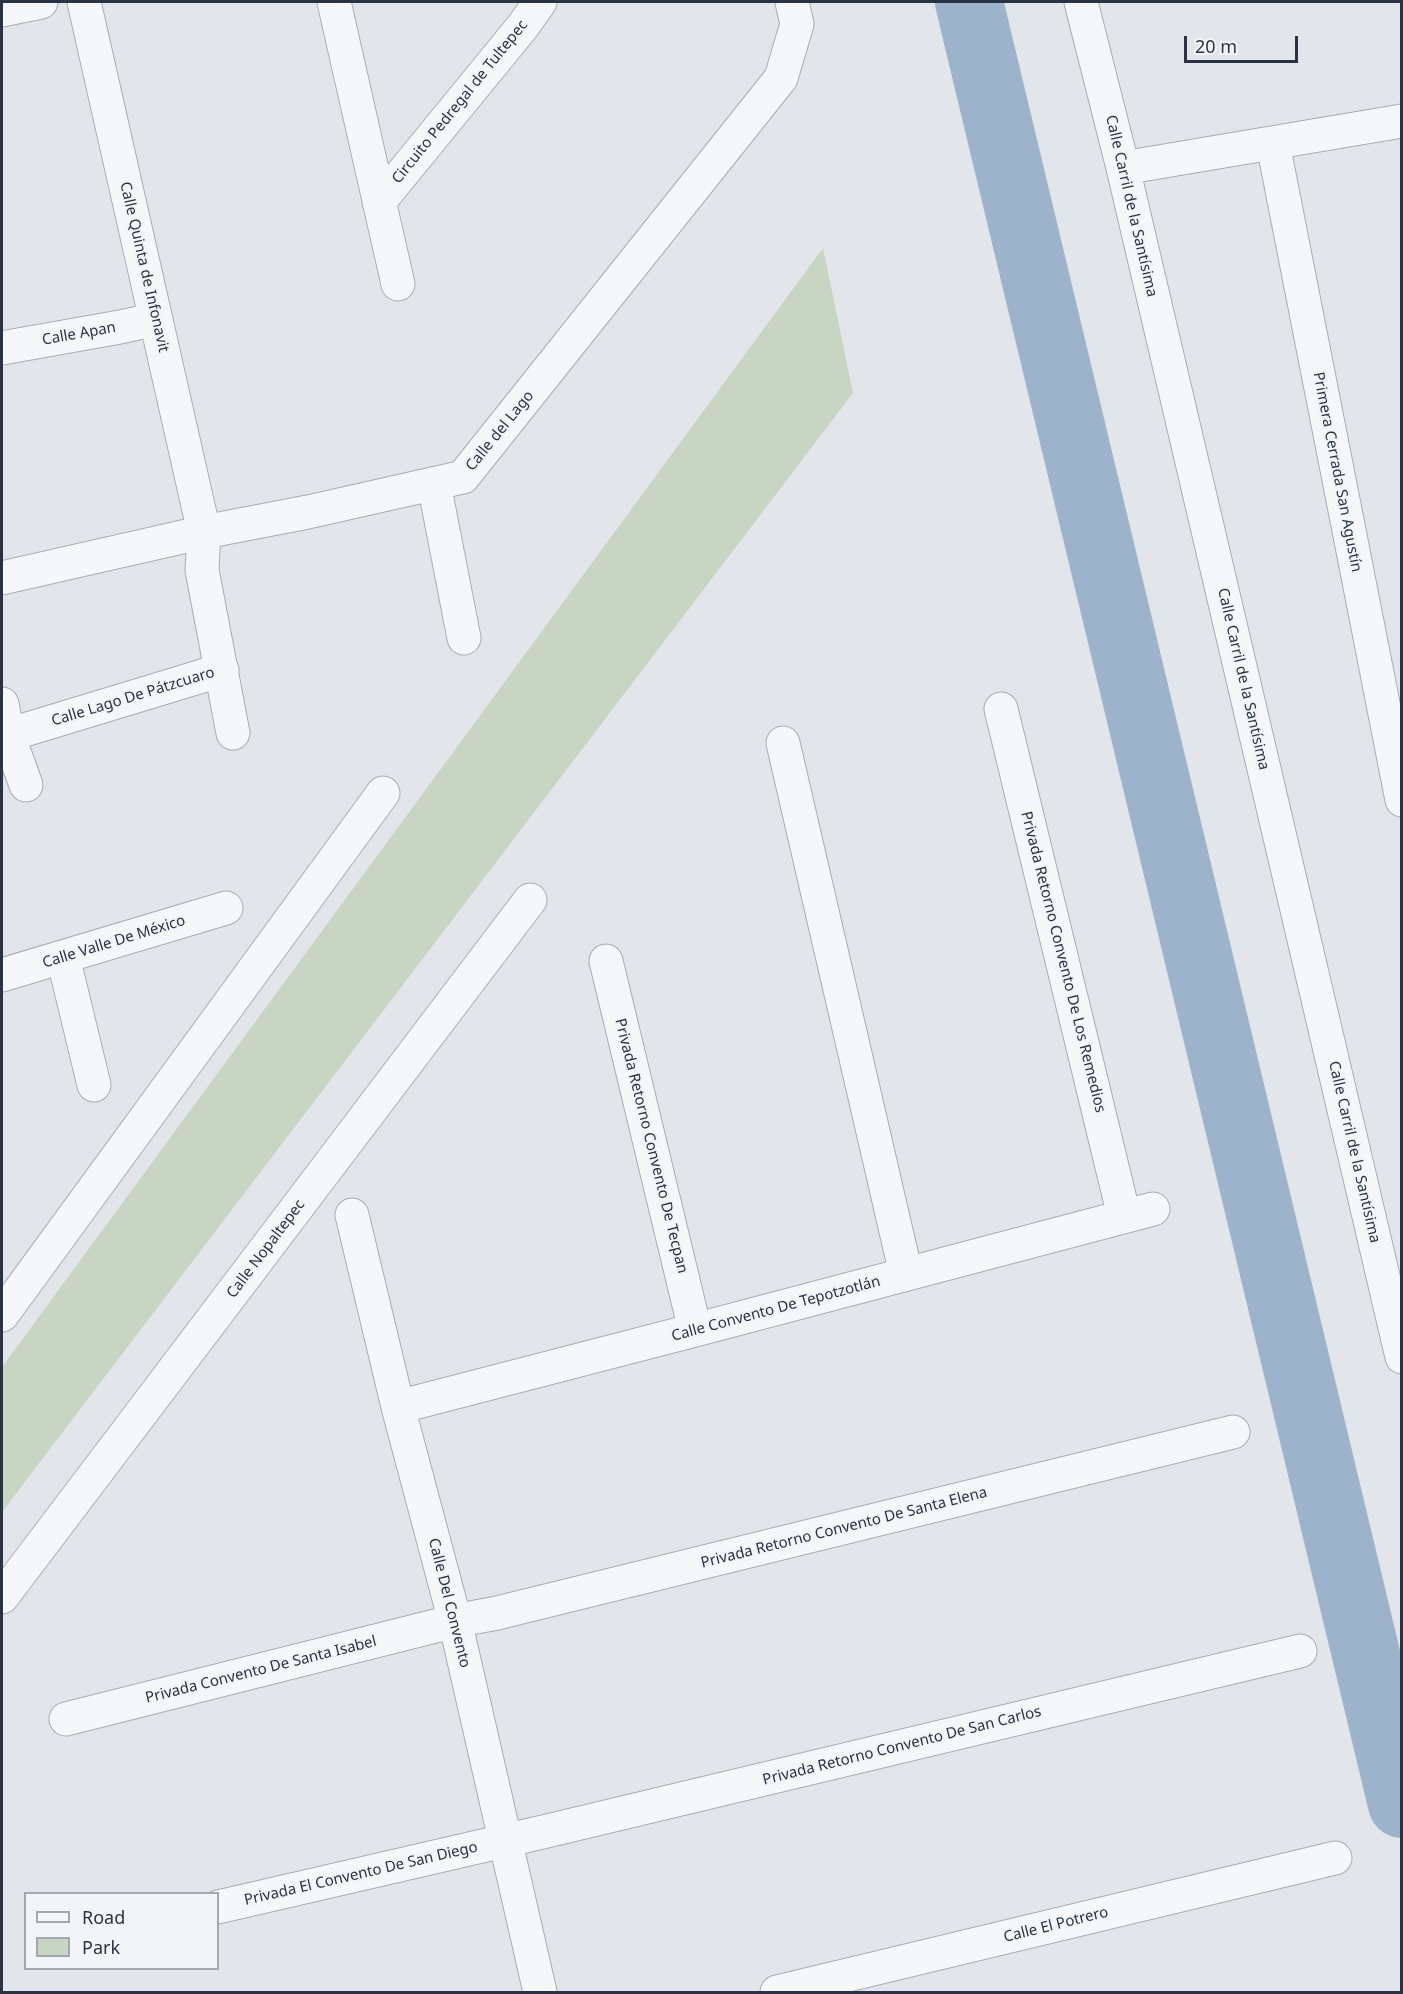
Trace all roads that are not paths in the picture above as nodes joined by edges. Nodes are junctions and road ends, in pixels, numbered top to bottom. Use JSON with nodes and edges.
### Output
{"nodes":[{"id":1,"x":41,"y":2,"type":"edge"},
{"id":2,"x":84,"y":2,"type":"edge"},
{"id":3,"x":334,"y":2,"type":"edge"},
{"id":4,"x":540,"y":2,"type":"edge"},
{"id":5,"x":792,"y":2,"type":"edge"},
{"id":6,"x":1081,"y":2,"type":"edge"},
{"id":7,"x":2,"y":10,"type":"edge"},
{"id":8,"x":1401,"y":121,"type":"edge"},
{"id":9,"x":1274,"y":144,"type":"junction"},
{"id":10,"x":1123,"y":168,"type":"junction"},
{"id":11,"x":379,"y":202,"type":"junction"},
{"id":12,"x":398,"y":284,"type":"dead end"},
{"id":13,"x":156,"y":319,"type":"junction"},
{"id":14,"x":2,"y":348,"type":"edge"},
{"id":15,"x":434,"y":484,"type":"junction"},
{"id":16,"x":204,"y":532,"type":"junction"},
{"id":17,"x":2,"y":578,"type":"edge"},
{"id":18,"x":464,"y":638,"type":"dead end"},
{"id":19,"x":222,"y":670,"type":"junction"},
{"id":20,"x":1001,"y":709,"type":"dead end"},
{"id":21,"x":5,"y":720,"type":"edge"},
{"id":22,"x":233,"y":733,"type":"dead end"},
{"id":23,"x":783,"y":743,"type":"dead end"},
{"id":24,"x":26,"y":784,"type":"dead end"},
{"id":25,"x":383,"y":793,"type":"dead end"},
{"id":26,"x":1401,"y":800,"type":"edge"},
{"id":27,"x":530,"y":900,"type":"dead end"},
{"id":28,"x":226,"y":908,"type":"dead end"},
{"id":29,"x":63,"y":957,"type":"junction"},
{"id":30,"x":606,"y":961,"type":"dead end"},
{"id":31,"x":2,"y":975,"type":"edge"},
{"id":32,"x":94,"y":1085,"type":"dead end"},
{"id":33,"x":1139,"y":1212,"type":"joint"},
{"id":34,"x":352,"y":1215,"type":"dead end"},
{"id":35,"x":906,"y":1275,"type":"junction"},
{"id":36,"x":2,"y":1315,"type":"edge"},
{"id":37,"x":695,"y":1330,"type":"junction"},
{"id":38,"x":1401,"y":1357,"type":"edge"},
{"id":39,"x":398,"y":1407,"type":"junction"},
{"id":40,"x":1233,"y":1432,"type":"dead end"},
{"id":41,"x":2,"y":1597,"type":"edge"},
{"id":42,"x":455,"y":1621,"type":"junction"},
{"id":43,"x":1300,"y":1650,"type":"dead end"},
{"id":44,"x":66,"y":1719,"type":"dead end"},
{"id":45,"x":505,"y":1841,"type":"junction"},
{"id":46,"x":1335,"y":1858,"type":"dead end"},
{"id":47,"x":219,"y":1907,"type":"edge"},
{"id":48,"x":540,"y":1992,"type":"edge"},
{"id":49,"x":777,"y":1992,"type":"edge"}],
"edges":[{"from":1,"to":7,"type":"street"},
{"from":2,"to":13,"type":"street","name":"Calle Quinta de Infonavit"},
{"from":3,"to":11,"type":"street","name":"Circuito Pedregal de Tultepec"},
{"from":4,"to":11,"type":"street","name":"Circuito Pedregal de Tultepec"},
{"from":5,"to":15,"type":"street","name":"Calle del Lago"},
{"from":6,"to":10,"type":"street","name":"Calle Carril de la Santísima"},
{"from":8,"to":9,"type":"street"},
{"from":9,"to":10,"type":"street"},
{"from":9,"to":26,"type":"street","name":"Primera Cerrada San Agustín"},
{"from":10,"to":38,"type":"street","name":"Calle Carril de la Santísima"},
{"from":11,"to":12,"type":"street","name":"Circuito Pedregal de Tultepec"},
{"from":13,"to":14,"type":"street","name":"Calle Apan"},
{"from":13,"to":16,"type":"street","name":"Calle Quinta de Infonavit"},
{"from":15,"to":16,"type":"street","name":"Calle del Lago"},
{"from":15,"to":18,"type":"street"},
{"from":16,"to":17,"type":"street","name":"Calle del Lago"},
{"from":16,"to":19,"type":"street","name":"Calle Lago De Pátzcuaro"},
{"from":19,"to":21,"type":"street","name":"Calle Lago De Pátzcuaro"},
{"from":19,"to":22,"type":"street"},
{"from":20,"to":33,"type":"street","name":"Privada Retorno Convento De Los Remedios"},
{"from":21,"to":24,"type":"street"},
{"from":23,"to":35,"type":"street"},
{"from":25,"to":36,"type":"street"},
{"from":27,"to":41,"type":"street","name":"Calle Nopaltepec"},
{"from":28,"to":29,"type":"street","name":"Calle Valle De México"},
{"from":29,"to":31,"type":"street","name":"Calle Valle De México"},
{"from":29,"to":32,"type":"street"},
{"from":30,"to":37,"type":"street","name":"Privada Retorno Convento De Tecpan"},
{"from":33,"to":35,"type":"street","name":"Calle Convento De Tepotzotlán"},
{"from":34,"to":39,"type":"street","name":"Calle Del Convento"},
{"from":35,"to":37,"type":"street","name":"Calle Convento De Tepotzotlán"},
{"from":37,"to":39,"type":"street","name":"Calle Convento De Tepotzotlán"},
{"from":39,"to":42,"type":"street","name":"Calle Del Convento"},
{"from":40,"to":42,"type":"street","name":"Privada Retorno Convento De Santa Elena"},
{"from":42,"to":44,"type":"street","name":"Privada Convento De Santa Isabel"},
{"from":42,"to":45,"type":"street","name":"Calle Del Convento"},
{"from":43,"to":45,"type":"street","name":"Privada Retorno Convento De San Carlos"},
{"from":45,"to":47,"type":"street","name":"Privada El Convento De San Diego"},
{"from":45,"to":48,"type":"street","name":"Calle Del Convento"},
{"from":46,"to":49,"type":"street","name":"Calle El Potrero"}]}
